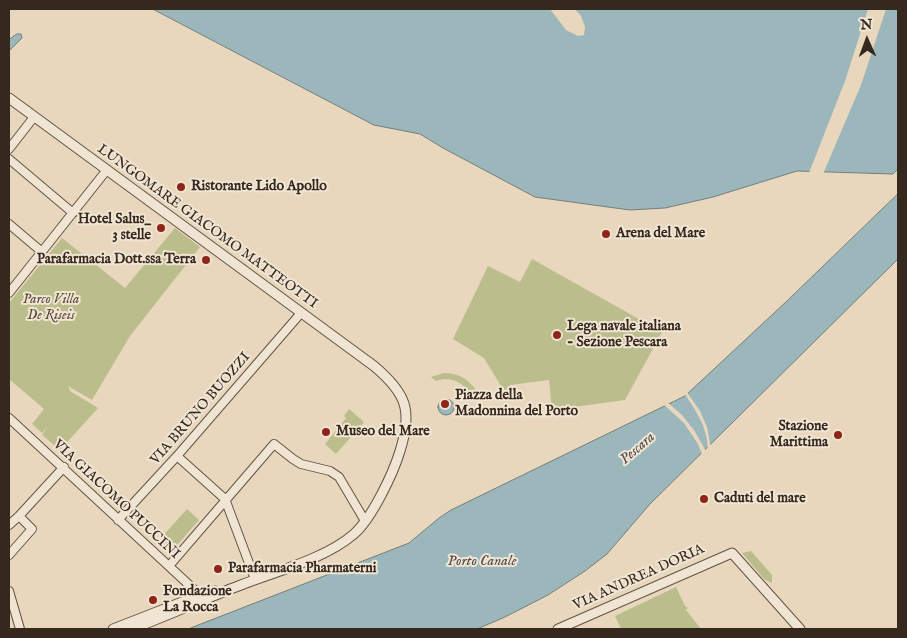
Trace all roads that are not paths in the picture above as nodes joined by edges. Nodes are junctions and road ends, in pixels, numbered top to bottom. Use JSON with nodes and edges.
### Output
{"nodes":[{"id":1,"x":9,"y":98,"type":"edge"},
{"id":2,"x":34,"y":117,"type":"junction"},
{"id":3,"x":9,"y":148,"type":"edge"},
{"id":4,"x":9,"y":159,"type":"edge"},
{"id":5,"x":106,"y":170,"type":"junction"},
{"id":6,"x":73,"y":213,"type":"junction"},
{"id":7,"x":9,"y":224,"type":"edge"},
{"id":8,"x":42,"y":252,"type":"junction"},
{"id":9,"x":9,"y":293,"type":"edge"},
{"id":10,"x":301,"y":313,"type":"junction"},
{"id":11,"x":9,"y":418,"type":"edge"},
{"id":12,"x":177,"y":456,"type":"junction"},
{"id":13,"x":64,"y":467,"type":"junction"},
{"id":14,"x":225,"y":499,"type":"junction"},
{"id":15,"x":19,"y":516,"type":"junction"},
{"id":16,"x":118,"y":520,"type":"junction"},
{"id":17,"x":365,"y":521,"type":"junction"},
{"id":18,"x":9,"y":525,"type":"edge"},
{"id":19,"x":9,"y":555,"type":"edge"},
{"id":20,"x":169,"y":566,"type":"junction"},
{"id":21,"x":255,"y":579,"type":"junction"},
{"id":22,"x":9,"y":591,"type":"edge"},
{"id":23,"x":201,"y":598,"type":"junction"},
{"id":24,"x":20,"y":629,"type":"edge"},
{"id":25,"x":113,"y":629,"type":"edge"},
{"id":26,"x":132,"y":629,"type":"edge"},
{"id":27,"x":558,"y":629,"type":"edge"},
{"id":28,"x":800,"y":629,"type":"edge"}],
"edges":[{"from":1,"to":2,"type":"street","name":"LUNGOMARE GIACOMO MATTEOTTI"},
{"from":2,"to":3,"type":"street"},
{"from":2,"to":5,"type":"street","name":"LUNGOMARE GIACOMO MATTEOTTI"},
{"from":4,"to":6,"type":"street"},
{"from":5,"to":6,"type":"street"},
{"from":5,"to":10,"type":"street","name":"LUNGOMARE GIACOMO MATTEOTTI"},
{"from":6,"to":8,"type":"street"},
{"from":7,"to":8,"type":"street"},
{"from":8,"to":9,"type":"street"},
{"from":10,"to":12,"type":"street","name":"VIA BRUNO BUOZZI"},
{"from":10,"to":17,"type":"street","name":"LUNGOMARE GIACOMO MATTEOTTI"},
{"from":11,"to":13,"type":"street","name":"VIA GIACOMO PUCCINI"},
{"from":12,"to":14,"type":"street"},
{"from":12,"to":16,"type":"street","name":"VIA BRUNO BUOZZI"},
{"from":13,"to":15,"type":"street"},
{"from":13,"to":16,"type":"street","name":"VIA GIACOMO PUCCINI"},
{"from":14,"to":17,"type":"street"},
{"from":14,"to":20,"type":"street"},
{"from":14,"to":21,"type":"street"},
{"from":15,"to":18,"type":"street"},
{"from":15,"to":19,"type":"street"},
{"from":16,"to":20,"type":"street","name":"VIA GIACOMO PUCCINI"},
{"from":17,"to":21,"type":"street","name":"LUNGOMARE GIACOMO MATTEOTTI"},
{"from":20,"to":23,"type":"street","name":"VIA GIACOMO PUCCINI"},
{"from":21,"to":23,"type":"street","name":"LUNGOMARE GIACOMO MATTEOTTI"},
{"from":22,"to":24,"type":"street"},
{"from":23,"to":25,"type":"street"},
{"from":23,"to":26,"type":"street"},
{"from":27,"to":28,"type":"street","name":"VIA ANDREA DORIA"}]}
